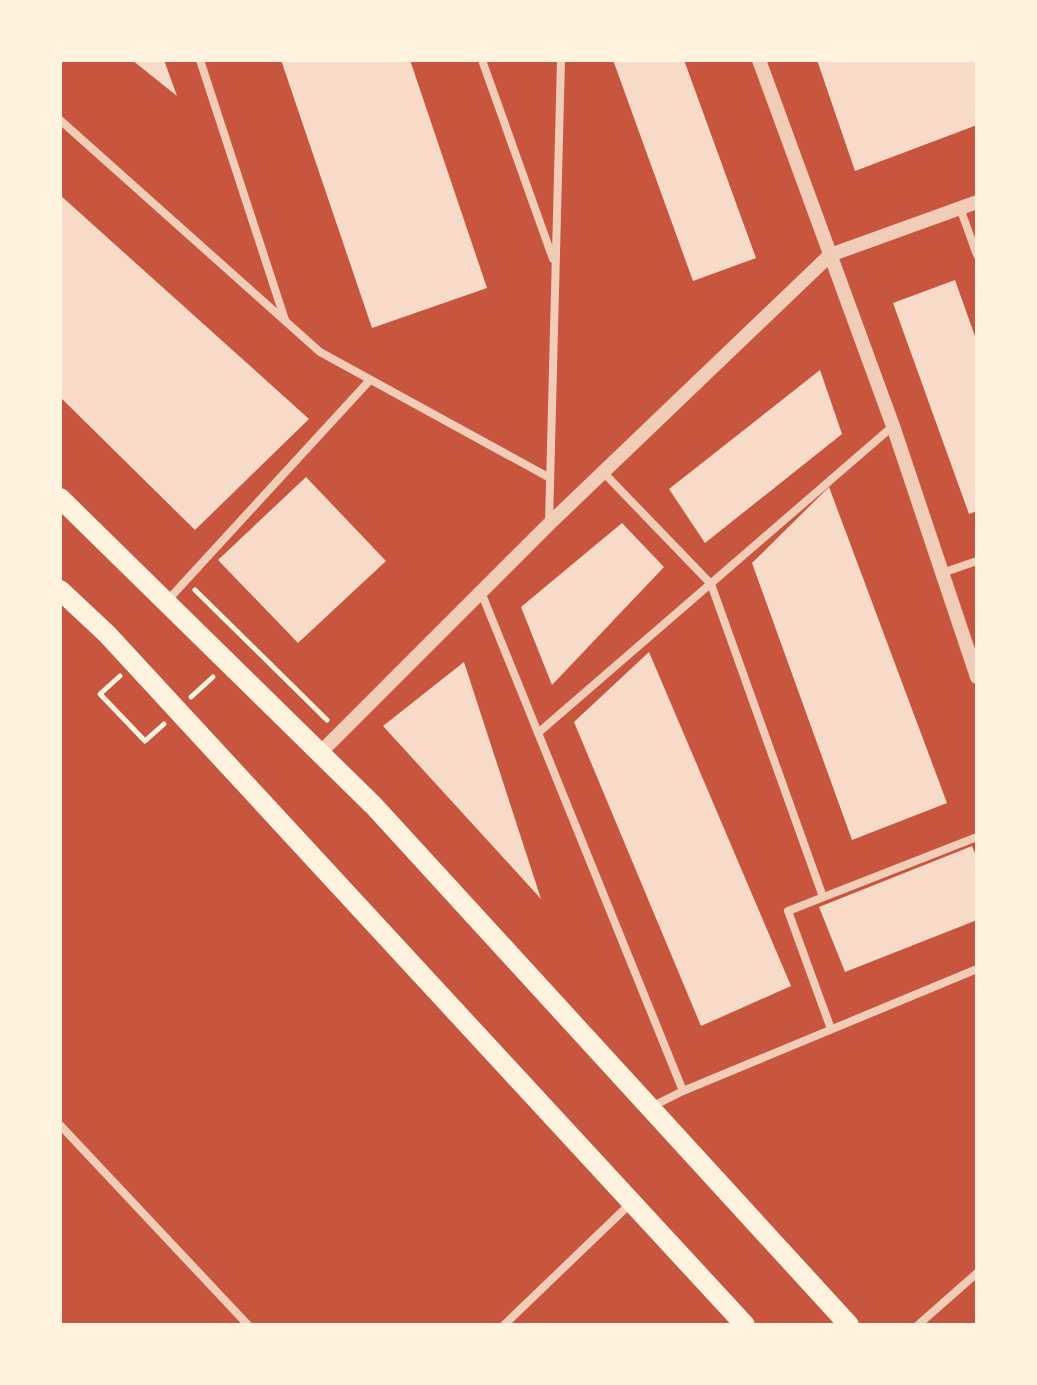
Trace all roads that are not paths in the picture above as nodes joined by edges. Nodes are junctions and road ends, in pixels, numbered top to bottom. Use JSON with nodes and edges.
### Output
{"nodes":[{"id":1,"x":200,"y":60,"type":"edge"},
{"id":2,"x":482,"y":60,"type":"edge"},
{"id":3,"x":561,"y":60,"type":"edge"},
{"id":4,"x":759,"y":60,"type":"edge"},
{"id":5,"x":60,"y":120,"type":"edge"},
{"id":6,"x":977,"y":202,"type":"edge"},
{"id":7,"x":960,"y":208,"type":"junction"},
{"id":8,"x":830,"y":255,"type":"junction"},
{"id":9,"x":977,"y":255,"type":"edge"},
{"id":10,"x":555,"y":266,"type":"junction"},
{"id":11,"x":285,"y":321,"type":"junction"},
{"id":12,"x":370,"y":380,"type":"junction"},
{"id":13,"x":893,"y":426,"type":"junction"},
{"id":14,"x":603,"y":472,"type":"junction"},
{"id":15,"x":550,"y":478,"type":"junction"},
{"id":16,"x":60,"y":498,"type":"edge"},
{"id":17,"x":549,"y":524,"type":"junction"},
{"id":18,"x":977,"y":561,"type":"edge"},
{"id":19,"x":942,"y":573,"type":"junction"},
{"id":20,"x":711,"y":584,"type":"junction"},
{"id":21,"x":60,"y":590,"type":"edge"},
{"id":22,"x":481,"y":592,"type":"junction"},
{"id":23,"x":166,"y":602,"type":"junction"},
{"id":24,"x":977,"y":677,"type":"edge"},
{"id":25,"x":538,"y":733,"type":"junction"},
{"id":26,"x":320,"y":753,"type":"junction"},
{"id":27,"x":977,"y":837,"type":"edge"},
{"id":28,"x":823,"y":897,"type":"junction"},
{"id":29,"x":977,"y":969,"type":"edge"},
{"id":30,"x":831,"y":1029,"type":"junction"},
{"id":31,"x":683,"y":1091,"type":"junction"},
{"id":32,"x":650,"y":1107,"type":"junction"},
{"id":33,"x":60,"y":1125,"type":"edge"},
{"id":34,"x":632,"y":1202,"type":"junction"},
{"id":35,"x":977,"y":1273,"type":"edge"},
{"id":36,"x":248,"y":1325,"type":"edge"},
{"id":37,"x":504,"y":1325,"type":"edge"},
{"id":38,"x":745,"y":1325,"type":"edge"},
{"id":39,"x":849,"y":1325,"type":"edge"},
{"id":40,"x":918,"y":1325,"type":"edge"}],
"edges":[{"from":1,"to":11,"type":"street"},
{"from":2,"to":10,"type":"street"},
{"from":3,"to":10,"type":"street"},
{"from":4,"to":8,"type":"street"},
{"from":5,"to":11,"type":"street"},
{"from":6,"to":7,"type":"street"},
{"from":7,"to":8,"type":"street"},
{"from":7,"to":9,"type":"street"},
{"from":8,"to":13,"type":"street"},
{"from":8,"to":14,"type":"street"},
{"from":10,"to":15,"type":"street"},
{"from":11,"to":12,"type":"street"},
{"from":12,"to":15,"type":"street"},
{"from":12,"to":23,"type":"street"},
{"from":13,"to":19,"type":"street"},
{"from":13,"to":20,"type":"street"},
{"from":14,"to":17,"type":"street"},
{"from":14,"to":20,"type":"street"},
{"from":15,"to":17,"type":"street"},
{"from":16,"to":23,"type":"main road"},
{"from":17,"to":22,"type":"street"},
{"from":18,"to":19,"type":"street"},
{"from":19,"to":24,"type":"street"},
{"from":20,"to":25,"type":"street"},
{"from":20,"to":28,"type":"street"},
{"from":21,"to":34,"type":"main road"},
{"from":22,"to":25,"type":"street"},
{"from":22,"to":26,"type":"street"},
{"from":23,"to":26,"type":"main road"},
{"from":25,"to":31,"type":"street"},
{"from":26,"to":32,"type":"main road"},
{"from":27,"to":28,"type":"street"},
{"from":28,"to":30,"type":"street"},
{"from":29,"to":30,"type":"street"},
{"from":30,"to":31,"type":"street"},
{"from":31,"to":32,"type":"street"},
{"from":32,"to":39,"type":"main road"},
{"from":33,"to":36,"type":"street"},
{"from":34,"to":37,"type":"street"},
{"from":34,"to":38,"type":"main road"},
{"from":35,"to":40,"type":"street"}]}
